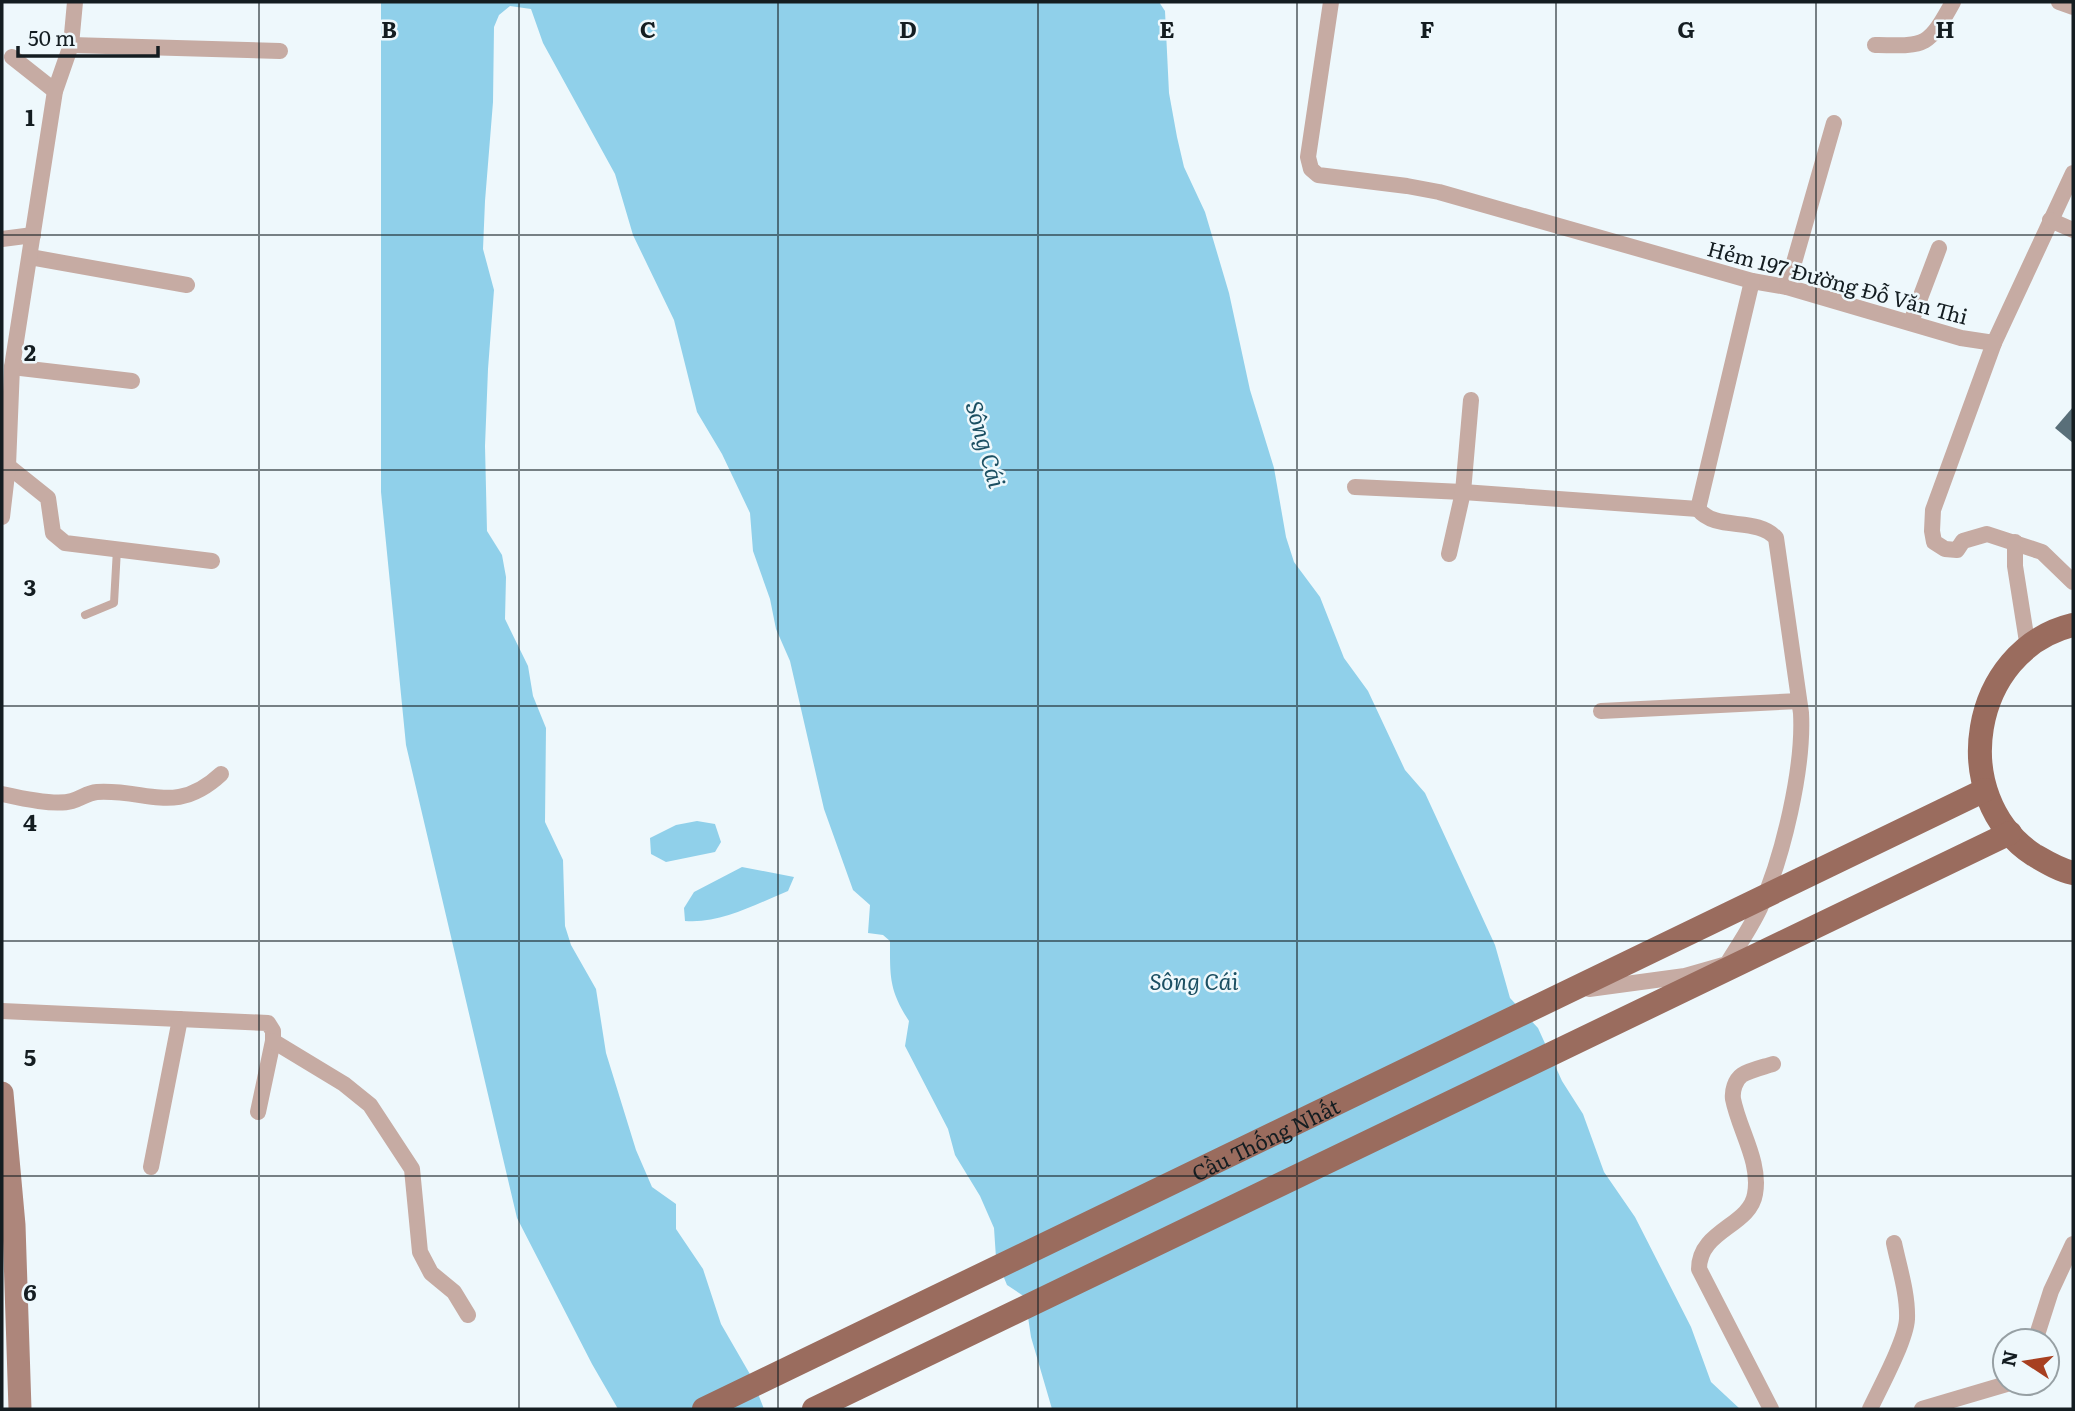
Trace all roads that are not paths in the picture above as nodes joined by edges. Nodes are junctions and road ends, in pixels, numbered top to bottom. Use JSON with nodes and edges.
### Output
{"nodes":[{"id":1,"x":75,"y":2,"type":"edge"},
{"id":2,"x":1331,"y":2,"type":"edge"},
{"id":3,"x":1953,"y":2,"type":"edge"},
{"id":4,"x":2059,"y":2,"type":"edge"},
{"id":5,"x":2073,"y":7,"type":"edge"},
{"id":6,"x":71,"y":45,"type":"junction"},
{"id":7,"x":1875,"y":45,"type":"dead end"},
{"id":8,"x":280,"y":51,"type":"dead end"},
{"id":9,"x":12,"y":57,"type":"dead end"},
{"id":10,"x":55,"y":91,"type":"junction"},
{"id":11,"x":1835,"y":123,"type":"dead end"},
{"id":12,"x":2073,"y":173,"type":"edge"},
{"id":13,"x":2050,"y":220,"type":"junction"},
{"id":14,"x":2073,"y":230,"type":"edge"},
{"id":15,"x":33,"y":235,"type":"junction"},
{"id":16,"x":2,"y":239,"type":"edge"},
{"id":17,"x":1939,"y":248,"type":"dead end"},
{"id":18,"x":30,"y":257,"type":"junction"},
{"id":19,"x":1752,"y":281,"type":"junction"},
{"id":20,"x":187,"y":285,"type":"dead end"},
{"id":21,"x":1787,"y":287,"type":"junction"},
{"id":22,"x":1911,"y":322,"type":"junction"},
{"id":23,"x":1994,"y":343,"type":"junction"},
{"id":24,"x":12,"y":367,"type":"junction"},
{"id":25,"x":132,"y":381,"type":"dead end"},
{"id":26,"x":1471,"y":400,"type":"dead end"},
{"id":27,"x":8,"y":466,"type":"junction"},
{"id":28,"x":1355,"y":488,"type":"dead end"},
{"id":29,"x":1463,"y":492,"type":"junction"},
{"id":30,"x":1698,"y":509,"type":"junction"},
{"id":31,"x":2,"y":517,"type":"edge"},
{"id":32,"x":2014,"y":542,"type":"junction"},
{"id":33,"x":117,"y":550,"type":"junction"},
{"id":34,"x":1449,"y":554,"type":"dead end"},
{"id":35,"x":212,"y":561,"type":"dead end"},
{"id":36,"x":2073,"y":582,"type":"edge"},
{"id":37,"x":85,"y":615,"type":"dead end"},
{"id":38,"x":2073,"y":625,"type":"edge"},
{"id":39,"x":2028,"y":648,"type":"junction"},
{"id":40,"x":1799,"y":701,"type":"junction"},
{"id":41,"x":1601,"y":711,"type":"dead end"},
{"id":42,"x":220,"y":774,"type":"dead end"},
{"id":43,"x":1985,"y":790,"type":"junction"},
{"id":44,"x":2,"y":794,"type":"edge"},
{"id":45,"x":2010,"y":833,"type":"junction"},
{"id":46,"x":2073,"y":873,"type":"edge"},
{"id":47,"x":1556,"y":993,"type":"dead end"},
{"id":48,"x":2,"y":1011,"type":"edge"},
{"id":49,"x":180,"y":1019,"type":"junction"},
{"id":50,"x":273,"y":1041,"type":"junction"},
{"id":51,"x":1773,"y":1064,"type":"dead end"},
{"id":52,"x":2,"y":1093,"type":"edge"},
{"id":53,"x":258,"y":1112,"type":"dead end"},
{"id":54,"x":151,"y":1167,"type":"dead end"},
{"id":55,"x":1894,"y":1243,"type":"dead end"},
{"id":56,"x":2073,"y":1244,"type":"edge"},
{"id":57,"x":468,"y":1315,"type":"dead end"},
{"id":58,"x":2039,"y":1327,"type":"edge"},
{"id":59,"x":1991,"y":1389,"type":"edge"},
{"id":60,"x":20,"y":1409,"type":"edge"},
{"id":61,"x":704,"y":1409,"type":"edge"},
{"id":62,"x":814,"y":1409,"type":"edge"},
{"id":63,"x":1771,"y":1409,"type":"edge"},
{"id":64,"x":1870,"y":1409,"type":"edge"},
{"id":65,"x":1922,"y":1409,"type":"edge"}],
"edges":[{"from":1,"to":6,"type":"street"},
{"from":2,"to":19,"type":"street","name":"Hẻm 197 Đường Đỗ Văn Thi"},
{"from":3,"to":7,"type":"street"},
{"from":4,"to":5,"type":"street"},
{"from":6,"to":8,"type":"street"},
{"from":6,"to":10,"type":"street"},
{"from":9,"to":10,"type":"street"},
{"from":10,"to":15,"type":"street"},
{"from":11,"to":21,"type":"street"},
{"from":12,"to":13,"type":"street"},
{"from":13,"to":14,"type":"street"},
{"from":13,"to":23,"type":"street"},
{"from":15,"to":16,"type":"street"},
{"from":15,"to":18,"type":"street"},
{"from":17,"to":22,"type":"street"},
{"from":18,"to":20,"type":"street"},
{"from":18,"to":24,"type":"street"},
{"from":19,"to":21,"type":"street","name":"Hẻm 197 Đường Đỗ Văn Thi"},
{"from":19,"to":30,"type":"street"},
{"from":21,"to":22,"type":"street","name":"Hẻm 197 Đường Đỗ Văn Thi"},
{"from":22,"to":23,"type":"street","name":"Hẻm 197 Đường Đỗ Văn Thi"},
{"from":23,"to":32,"type":"street"},
{"from":24,"to":25,"type":"street"},
{"from":24,"to":27,"type":"street"},
{"from":26,"to":29,"type":"street"},
{"from":27,"to":31,"type":"street"},
{"from":27,"to":33,"type":"street"},
{"from":28,"to":29,"type":"street"},
{"from":29,"to":30,"type":"street"},
{"from":29,"to":34,"type":"street"},
{"from":30,"to":40,"type":"street"},
{"from":32,"to":36,"type":"street"},
{"from":32,"to":39,"type":"street"},
{"from":33,"to":35,"type":"street"},
{"from":33,"to":37,"type":"lane"},
{"from":38,"to":39,"type":"main road"},
{"from":39,"to":43,"type":"main road"},
{"from":40,"to":41,"type":"street"},
{"from":40,"to":47,"type":"street"},
{"from":42,"to":44,"type":"street"},
{"from":43,"to":45,"type":"main road"},
{"from":43,"to":61,"type":"main road","name":"Cầu Thống Nhất"},
{"from":45,"to":46,"type":"main road"},
{"from":45,"to":62,"type":"main road"},
{"from":48,"to":49,"type":"street"},
{"from":49,"to":50,"type":"street"},
{"from":49,"to":54,"type":"street"},
{"from":50,"to":53,"type":"street"},
{"from":50,"to":57,"type":"street"},
{"from":51,"to":63,"type":"street"},
{"from":52,"to":60,"type":"main road"},
{"from":55,"to":64,"type":"street"},
{"from":56,"to":58,"type":"street"},
{"from":59,"to":65,"type":"street"}]}
